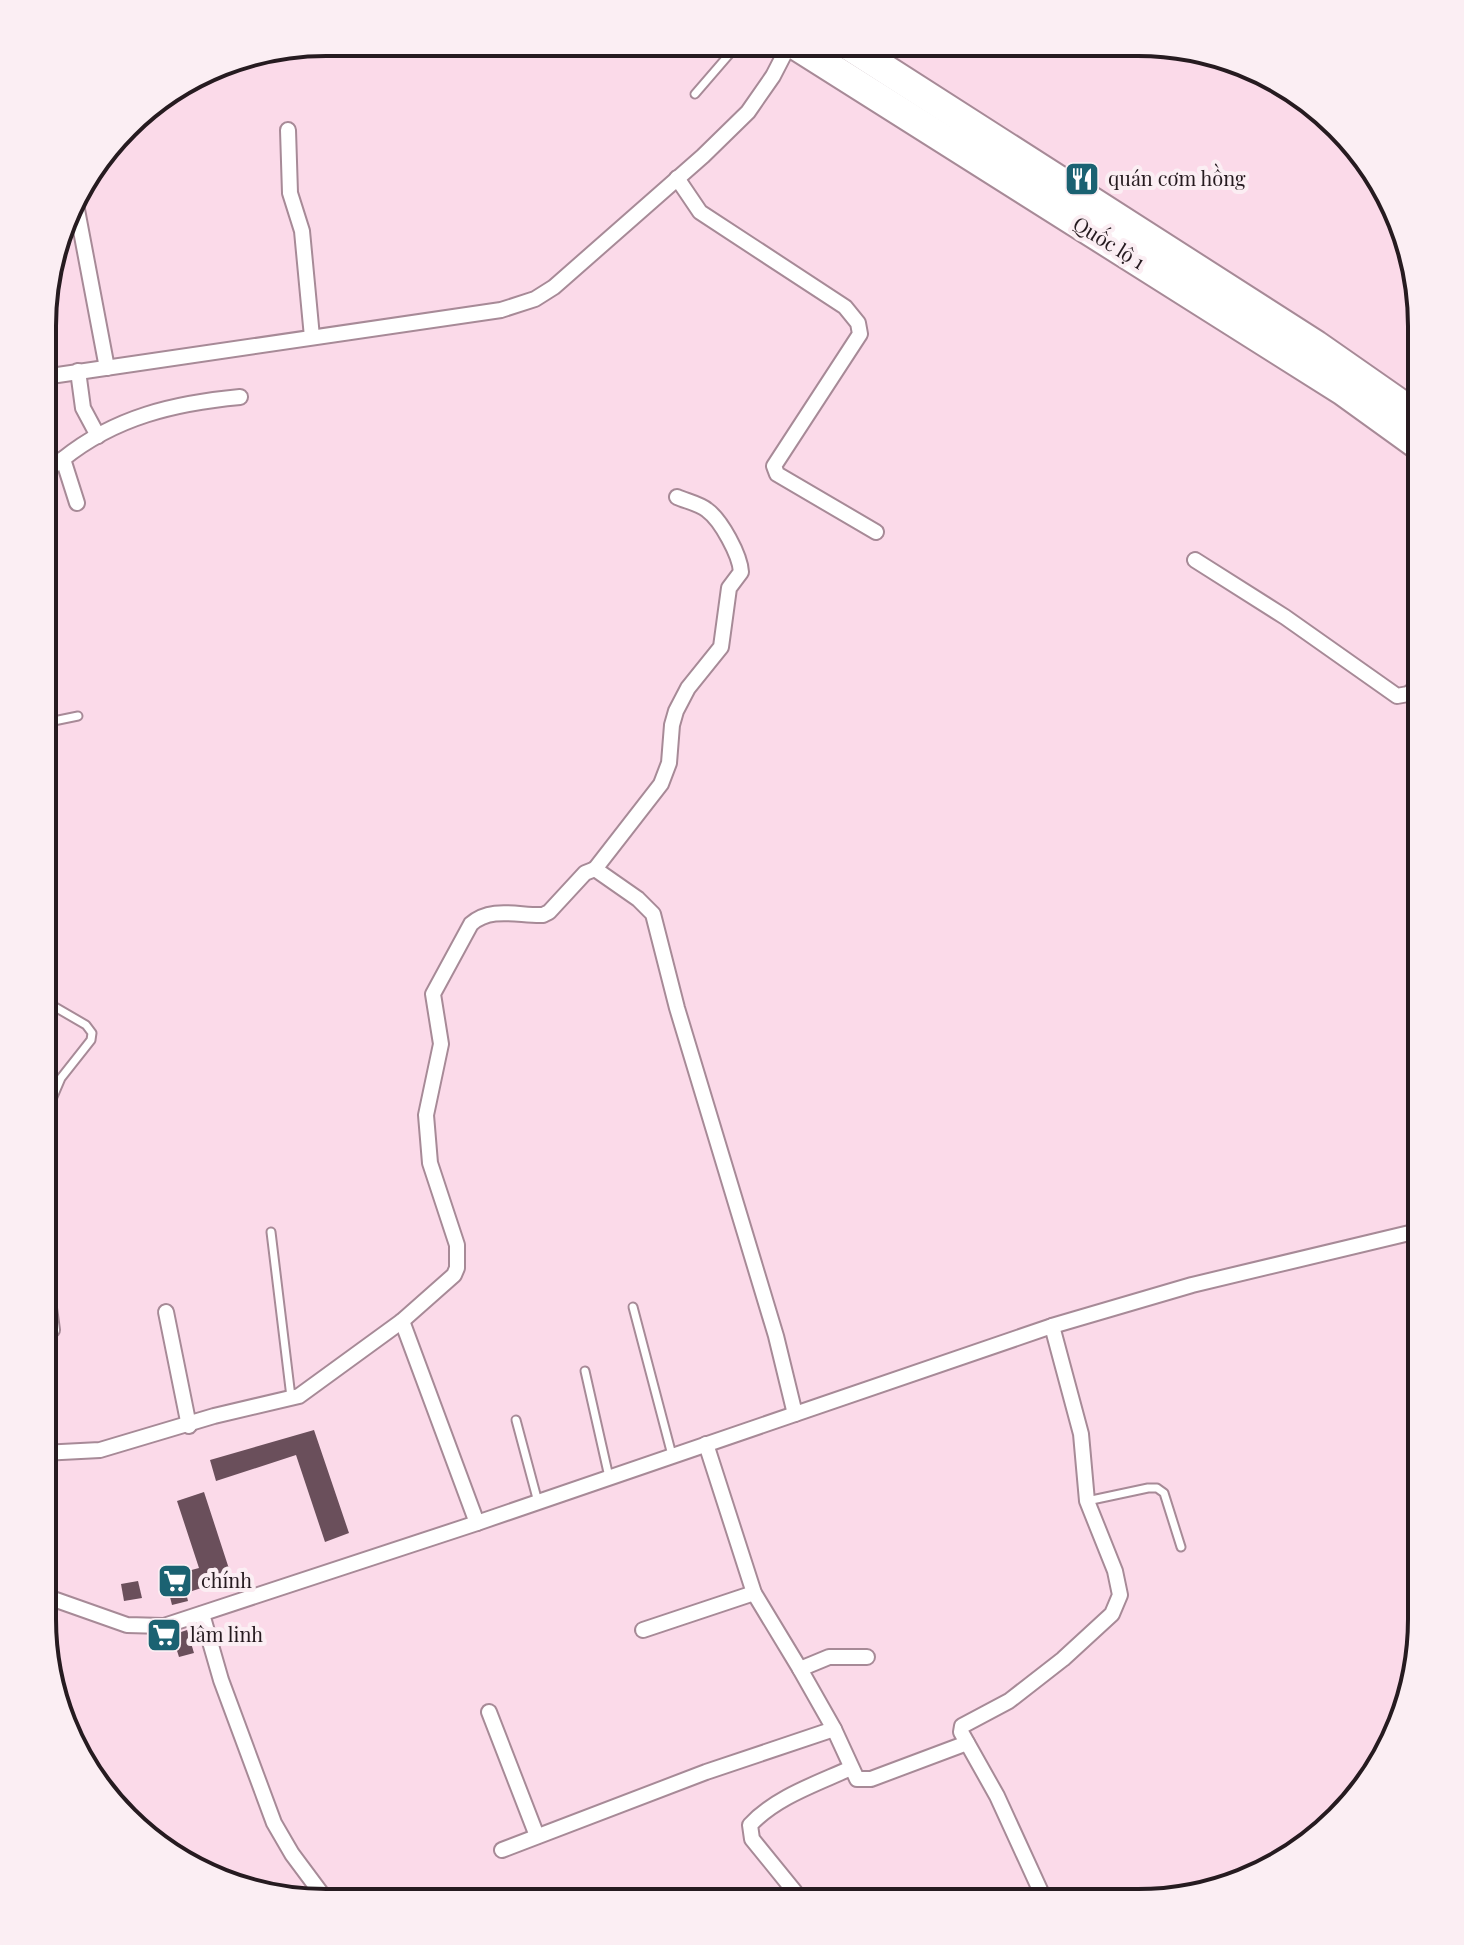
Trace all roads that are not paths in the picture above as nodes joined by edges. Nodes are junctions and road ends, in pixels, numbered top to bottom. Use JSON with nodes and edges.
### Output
{"nodes":[{"id":1,"x":728,"y":56,"type":"edge"},
{"id":2,"x":784,"y":56,"type":"edge"},
{"id":3,"x":812,"y":56,"type":"edge"},
{"id":4,"x":865,"y":56,"type":"edge"},
{"id":5,"x":695,"y":94,"type":"dead end"},
{"id":6,"x":288,"y":130,"type":"dead end"},
{"id":7,"x":677,"y":178,"type":"junction"},
{"id":8,"x":79,"y":219,"type":"edge"},
{"id":9,"x":312,"y":337,"type":"junction"},
{"id":10,"x":107,"y":368,"type":"junction"},
{"id":11,"x":78,"y":371,"type":"junction"},
{"id":12,"x":56,"y":375,"type":"edge"},
{"id":13,"x":240,"y":397,"type":"dead end"},
{"id":14,"x":1408,"y":409,"type":"edge"},
{"id":15,"x":98,"y":436,"type":"junction"},
{"id":16,"x":1408,"y":438,"type":"edge"},
{"id":17,"x":63,"y":459,"type":"junction"},
{"id":18,"x":56,"y":464,"type":"edge"},
{"id":19,"x":677,"y":497,"type":"dead end"},
{"id":20,"x":77,"y":503,"type":"dead end"},
{"id":21,"x":876,"y":532,"type":"dead end"},
{"id":22,"x":1195,"y":560,"type":"dead end"},
{"id":23,"x":1408,"y":694,"type":"edge"},
{"id":24,"x":78,"y":716,"type":"dead end"},
{"id":25,"x":56,"y":721,"type":"edge"},
{"id":26,"x":595,"y":869,"type":"junction"},
{"id":27,"x":56,"y":1008,"type":"edge"},
{"id":28,"x":56,"y":1090,"type":"edge"},
{"id":29,"x":271,"y":1232,"type":"dead end"},
{"id":30,"x":1407,"y":1234,"type":"edge"},
{"id":31,"x":633,"y":1307,"type":"dead end"},
{"id":32,"x":166,"y":1312,"type":"dead end"},
{"id":33,"x":402,"y":1321,"type":"junction"},
{"id":34,"x":1052,"y":1326,"type":"junction"},
{"id":35,"x":585,"y":1371,"type":"dead end"},
{"id":36,"x":291,"y":1399,"type":"junction"},
{"id":37,"x":795,"y":1414,"type":"junction"},
{"id":38,"x":516,"y":1420,"type":"dead end"},
{"id":39,"x":189,"y":1426,"type":"junction"},
{"id":40,"x":706,"y":1444,"type":"junction"},
{"id":41,"x":56,"y":1453,"type":"edge"},
{"id":42,"x":672,"y":1455,"type":"junction"},
{"id":43,"x":609,"y":1477,"type":"junction"},
{"id":44,"x":1087,"y":1501,"type":"junction"},
{"id":45,"x":538,"y":1502,"type":"junction"},
{"id":46,"x":477,"y":1523,"type":"junction"},
{"id":47,"x":1181,"y":1547,"type":"dead end"},
{"id":48,"x":754,"y":1593,"type":"junction"},
{"id":49,"x":56,"y":1600,"type":"edge"},
{"id":50,"x":202,"y":1614,"type":"junction"},
{"id":51,"x":643,"y":1630,"type":"dead end"},
{"id":52,"x":867,"y":1657,"type":"dead end"},
{"id":53,"x":800,"y":1669,"type":"junction"},
{"id":54,"x":489,"y":1712,"type":"dead end"},
{"id":55,"x":834,"y":1729,"type":"junction"},
{"id":56,"x":967,"y":1743,"type":"junction"},
{"id":57,"x":851,"y":1768,"type":"junction"},
{"id":58,"x":537,"y":1836,"type":"junction"},
{"id":59,"x":502,"y":1850,"type":"dead end"},
{"id":60,"x":318,"y":1889,"type":"edge"},
{"id":61,"x":793,"y":1889,"type":"edge"},
{"id":62,"x":1040,"y":1889,"type":"edge"}],
"edges":[{"from":1,"to":5,"type":"lane"},
{"from":2,"to":7,"type":"street"},
{"from":3,"to":16,"type":"highway","name":"Quốc lộ 1"},
{"from":4,"to":14,"type":"highway","name":"Quốc lộ 1"},
{"from":6,"to":9,"type":"street"},
{"from":7,"to":9,"type":"street"},
{"from":7,"to":21,"type":"street"},
{"from":8,"to":10,"type":"street"},
{"from":9,"to":10,"type":"street"},
{"from":10,"to":11,"type":"street"},
{"from":11,"to":12,"type":"street"},
{"from":11,"to":15,"type":"street"},
{"from":13,"to":15,"type":"street"},
{"from":15,"to":17,"type":"street"},
{"from":17,"to":18,"type":"street"},
{"from":17,"to":20,"type":"street"},
{"from":19,"to":26,"type":"street"},
{"from":22,"to":23,"type":"street"},
{"from":24,"to":25,"type":"lane"},
{"from":26,"to":33,"type":"street"},
{"from":26,"to":37,"type":"street"},
{"from":27,"to":28,"type":"lane"},
{"from":29,"to":36,"type":"lane"},
{"from":30,"to":34,"type":"street"},
{"from":31,"to":42,"type":"lane"},
{"from":32,"to":39,"type":"street"},
{"from":33,"to":36,"type":"street"},
{"from":33,"to":46,"type":"street"},
{"from":34,"to":37,"type":"street"},
{"from":34,"to":44,"type":"street"},
{"from":35,"to":43,"type":"lane"},
{"from":36,"to":39,"type":"street"},
{"from":37,"to":40,"type":"street"},
{"from":38,"to":45,"type":"lane"},
{"from":39,"to":41,"type":"street"},
{"from":40,"to":42,"type":"street"},
{"from":40,"to":48,"type":"street"},
{"from":42,"to":43,"type":"street"},
{"from":43,"to":45,"type":"street"},
{"from":44,"to":47,"type":"lane"},
{"from":44,"to":56,"type":"street"},
{"from":45,"to":46,"type":"street"},
{"from":46,"to":50,"type":"street"},
{"from":48,"to":51,"type":"street"},
{"from":48,"to":53,"type":"street"},
{"from":49,"to":50,"type":"street"},
{"from":50,"to":60,"type":"street"},
{"from":52,"to":53,"type":"street"},
{"from":53,"to":55,"type":"street"},
{"from":54,"to":58,"type":"street"},
{"from":55,"to":57,"type":"street"},
{"from":55,"to":58,"type":"street"},
{"from":56,"to":57,"type":"street"},
{"from":56,"to":62,"type":"street"},
{"from":57,"to":61,"type":"street"},
{"from":58,"to":59,"type":"street"}]}
